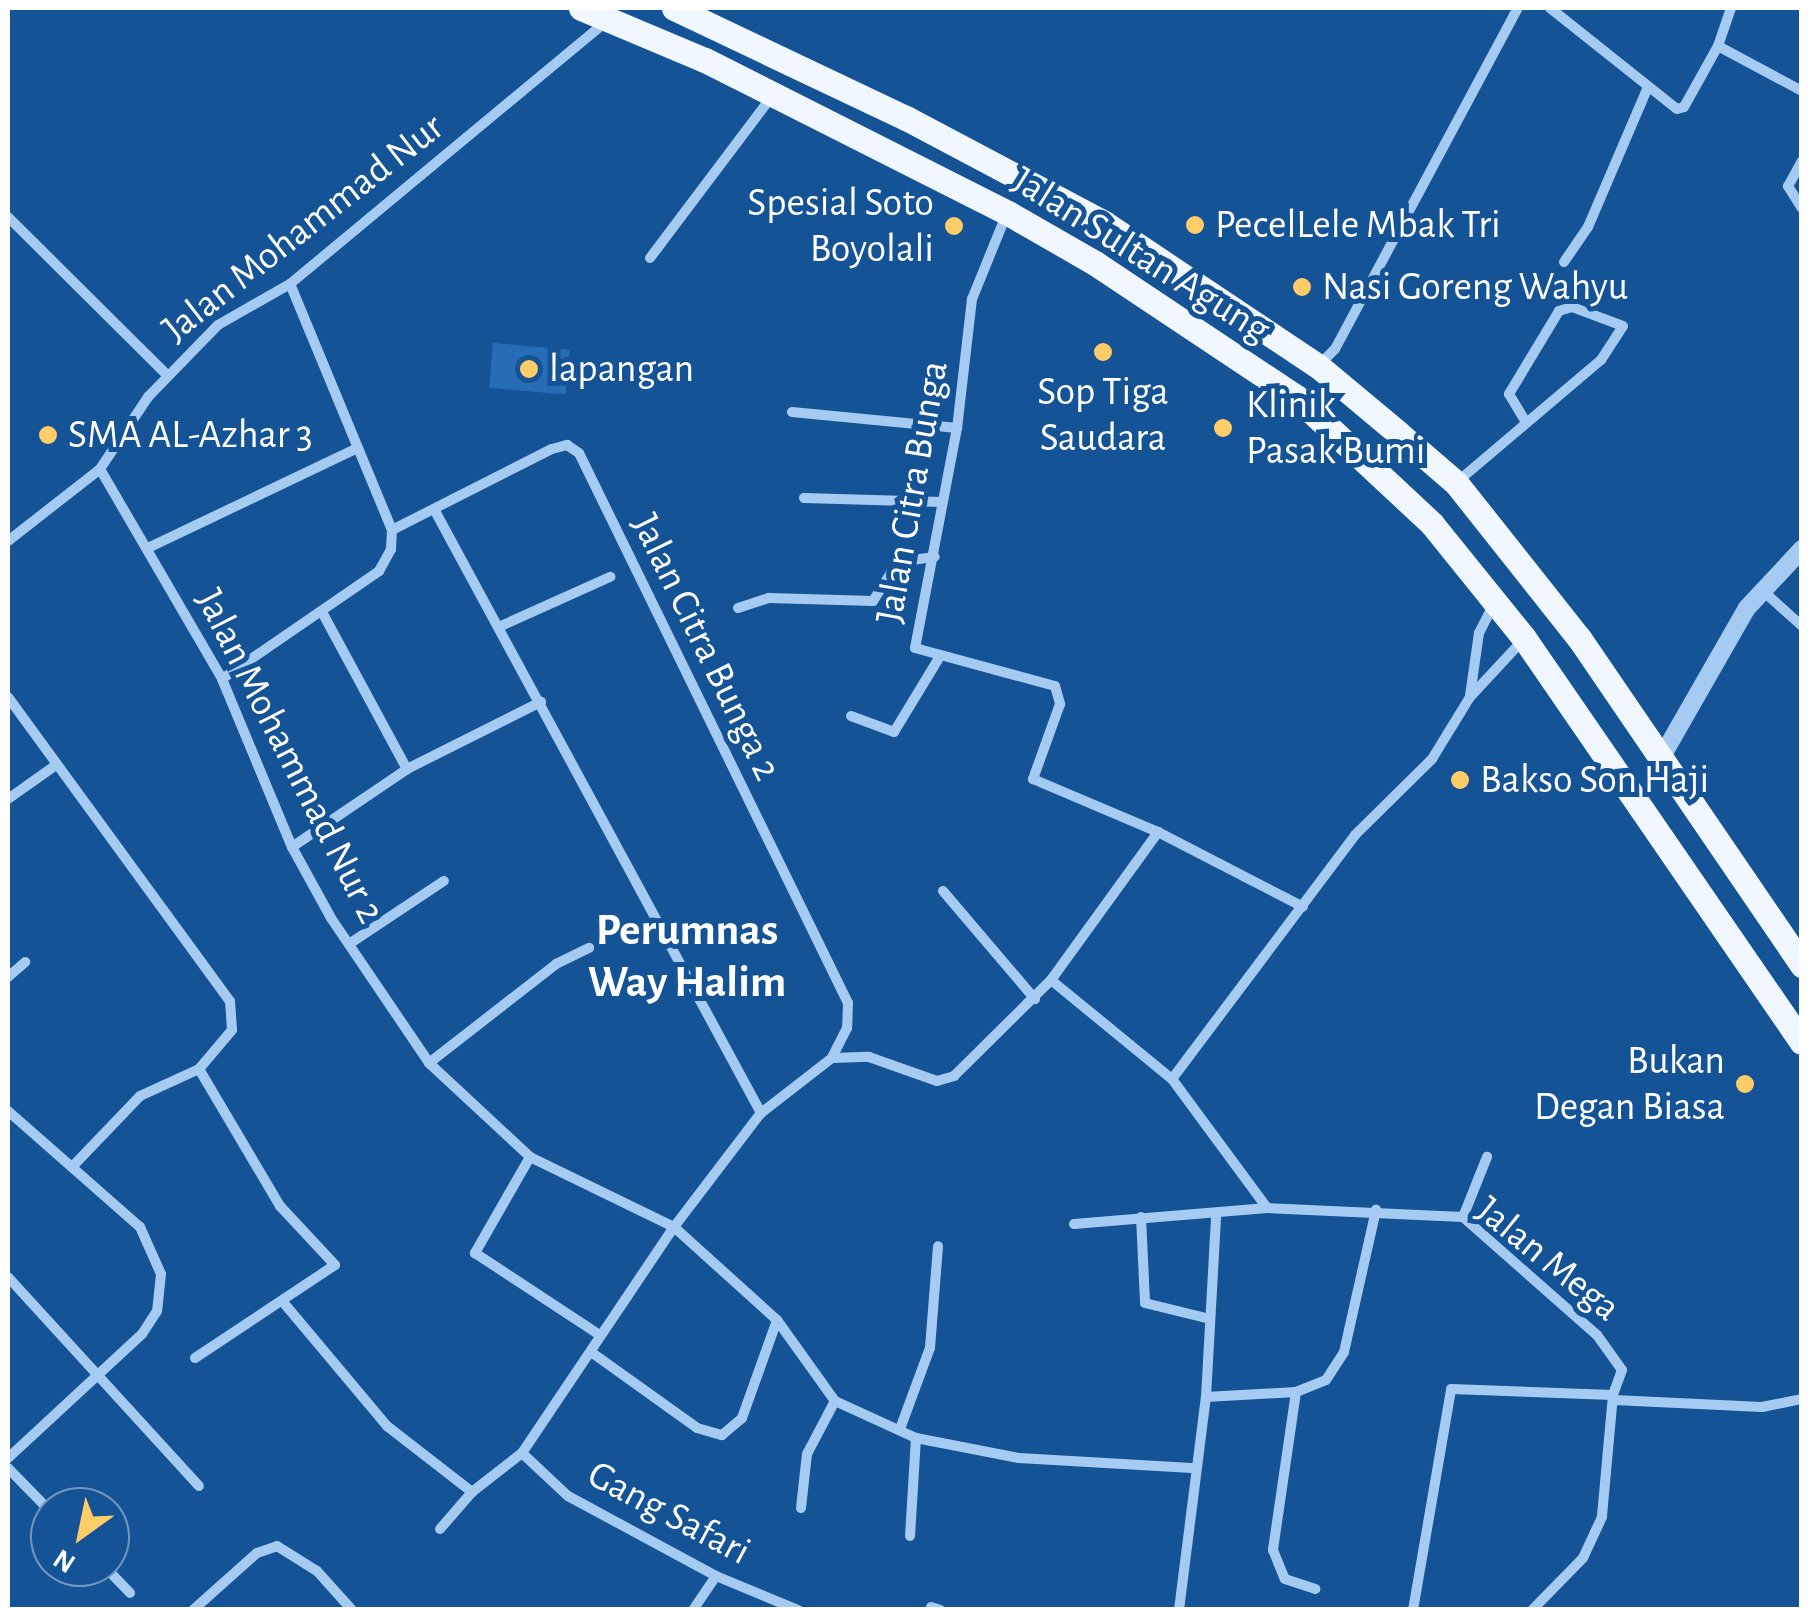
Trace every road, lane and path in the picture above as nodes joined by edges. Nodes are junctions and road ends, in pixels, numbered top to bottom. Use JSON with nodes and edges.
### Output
{"nodes":[{"id":1,"x":581,"y":8,"type":"edge"},
{"id":2,"x":674,"y":8,"type":"edge"},
{"id":3,"x":1518,"y":8,"type":"edge"},
{"id":4,"x":1550,"y":8,"type":"edge"},
{"id":5,"x":1731,"y":8,"type":"edge"},
{"id":6,"x":610,"y":18,"type":"junction"},
{"id":7,"x":1718,"y":46,"type":"junction"},
{"id":8,"x":1648,"y":87,"type":"junction"},
{"id":9,"x":1802,"y":91,"type":"edge"},
{"id":10,"x":774,"y":94,"type":"junction"},
{"id":11,"x":1802,"y":161,"type":"edge"},
{"id":12,"x":1802,"y":208,"type":"edge"},
{"id":13,"x":1008,"y":213,"type":"junction"},
{"id":14,"x":8,"y":217,"type":"edge"},
{"id":15,"x":650,"y":258,"type":"dead end"},
{"id":16,"x":1564,"y":262,"type":"dead end"},
{"id":17,"x":290,"y":284,"type":"junction"},
{"id":18,"x":1318,"y":366,"type":"junction"},
{"id":19,"x":167,"y":375,"type":"junction"},
{"id":20,"x":792,"y":412,"type":"dead end"},
{"id":21,"x":1524,"y":420,"type":"junction"},
{"id":22,"x":957,"y":428,"type":"junction"},
{"id":23,"x":358,"y":448,"type":"junction"},
{"id":24,"x":100,"y":470,"type":"junction"},
{"id":25,"x":1456,"y":482,"type":"junction"},
{"id":26,"x":804,"y":498,"type":"dead end"},
{"id":27,"x":942,"y":502,"type":"junction"},
{"id":28,"x":434,"y":508,"type":"junction"},
{"id":29,"x":392,"y":530,"type":"junction"},
{"id":30,"x":8,"y":541,"type":"edge"},
{"id":31,"x":150,"y":547,"type":"junction"},
{"id":32,"x":1802,"y":550,"type":"edge"},
{"id":33,"x":936,"y":557,"type":"junction"},
{"id":34,"x":610,"y":577,"type":"dead end"},
{"id":35,"x":1762,"y":590,"type":"junction"},
{"id":36,"x":1495,"y":600,"type":"junction"},
{"id":37,"x":738,"y":608,"type":"dead end"},
{"id":38,"x":322,"y":612,"type":"junction"},
{"id":39,"x":501,"y":626,"type":"junction"},
{"id":40,"x":1802,"y":626,"type":"edge"},
{"id":41,"x":1524,"y":638,"type":"junction"},
{"id":42,"x":1580,"y":638,"type":"junction"},
{"id":43,"x":939,"y":658,"type":"junction"},
{"id":44,"x":1545,"y":665,"type":"junction"},
{"id":45,"x":222,"y":680,"type":"junction"},
{"id":46,"x":8,"y":696,"type":"edge"},
{"id":47,"x":1470,"y":697,"type":"junction"},
{"id":48,"x":542,"y":702,"type":"junction"},
{"id":49,"x":851,"y":716,"type":"dead end"},
{"id":50,"x":1661,"y":758,"type":"junction"},
{"id":51,"x":56,"y":766,"type":"junction"},
{"id":52,"x":407,"y":769,"type":"junction"},
{"id":53,"x":8,"y":799,"type":"edge"},
{"id":54,"x":1158,"y":832,"type":"junction"},
{"id":55,"x":292,"y":847,"type":"junction"},
{"id":56,"x":444,"y":882,"type":"dead end"},
{"id":57,"x":943,"y":891,"type":"dead end"},
{"id":58,"x":1303,"y":907,"type":"junction"},
{"id":59,"x":348,"y":944,"type":"junction"},
{"id":60,"x":589,"y":948,"type":"dead end"},
{"id":61,"x":25,"y":962,"type":"dead end"},
{"id":62,"x":1802,"y":965,"type":"edge"},
{"id":63,"x":8,"y":977,"type":"edge"},
{"id":64,"x":1050,"y":980,"type":"junction"},
{"id":65,"x":1034,"y":999,"type":"junction"},
{"id":66,"x":1802,"y":1042,"type":"edge"},
{"id":67,"x":832,"y":1058,"type":"junction"},
{"id":68,"x":429,"y":1063,"type":"junction"},
{"id":69,"x":200,"y":1070,"type":"junction"},
{"id":70,"x":1172,"y":1079,"type":"junction"},
{"id":71,"x":8,"y":1111,"type":"edge"},
{"id":72,"x":761,"y":1113,"type":"junction"},
{"id":73,"x":1486,"y":1157,"type":"dead end"},
{"id":74,"x":530,"y":1158,"type":"junction"},
{"id":75,"x":72,"y":1167,"type":"junction"},
{"id":76,"x":1268,"y":1208,"type":"junction"},
{"id":77,"x":1376,"y":1210,"type":"junction"},
{"id":78,"x":1141,"y":1217,"type":"junction"},
{"id":79,"x":1216,"y":1217,"type":"junction"},
{"id":80,"x":1463,"y":1217,"type":"junction"},
{"id":81,"x":1074,"y":1224,"type":"dead end"},
{"id":82,"x":674,"y":1227,"type":"junction"},
{"id":83,"x":938,"y":1246,"type":"dead end"},
{"id":84,"x":8,"y":1277,"type":"edge"},
{"id":85,"x":283,"y":1302,"type":"junction"},
{"id":86,"x":1210,"y":1319,"type":"junction"},
{"id":87,"x":778,"y":1320,"type":"junction"},
{"id":88,"x":600,"y":1335,"type":"junction"},
{"id":89,"x":591,"y":1352,"type":"junction"},
{"id":90,"x":194,"y":1358,"type":"dead end"},
{"id":91,"x":101,"y":1377,"type":"junction"},
{"id":92,"x":1296,"y":1392,"type":"junction"},
{"id":93,"x":1206,"y":1397,"type":"junction"},
{"id":94,"x":1613,"y":1398,"type":"junction"},
{"id":95,"x":1802,"y":1399,"type":"edge"},
{"id":96,"x":836,"y":1402,"type":"junction"},
{"id":97,"x":900,"y":1429,"type":"junction"},
{"id":98,"x":916,"y":1438,"type":"junction"},
{"id":99,"x":522,"y":1453,"type":"junction"},
{"id":100,"x":8,"y":1458,"type":"edge"},
{"id":101,"x":8,"y":1468,"type":"edge"},
{"id":102,"x":1192,"y":1468,"type":"junction"},
{"id":103,"x":199,"y":1486,"type":"dead end"},
{"id":104,"x":30,"y":1491,"type":"edge"},
{"id":105,"x":472,"y":1492,"type":"junction"},
{"id":106,"x":801,"y":1508,"type":"dead end"},
{"id":107,"x":440,"y":1529,"type":"dead end"},
{"id":108,"x":910,"y":1536,"type":"dead end"},
{"id":109,"x":716,"y":1576,"type":"junction"},
{"id":110,"x":124,"y":1587,"type":"edge"},
{"id":111,"x":1315,"y":1588,"type":"dead end"},
{"id":112,"x":130,"y":1593,"type":"dead end"},
{"id":113,"x":194,"y":1610,"type":"edge"},
{"id":114,"x":352,"y":1610,"type":"edge"},
{"id":115,"x":693,"y":1610,"type":"edge"},
{"id":116,"x":798,"y":1610,"type":"edge"},
{"id":117,"x":1179,"y":1610,"type":"edge"},
{"id":118,"x":1414,"y":1610,"type":"edge"},
{"id":119,"x":1532,"y":1610,"type":"edge"}],
"edges":[{"from":1,"to":6,"type":"main road","name":"Jalan Sultan Agung"},
{"from":2,"to":18,"type":"main road","name":"Jalan Sultan Agung"},
{"from":3,"to":18,"type":"street"},
{"from":4,"to":8,"type":"street"},
{"from":5,"to":7,"type":"street"},
{"from":6,"to":10,"type":"main road","name":"Jalan Sultan Agung"},
{"from":6,"to":17,"type":"street","name":"Jalan Mohammad Nur"},
{"from":7,"to":8,"type":"street"},
{"from":7,"to":9,"type":"street"},
{"from":8,"to":16,"type":"street"},
{"from":10,"to":13,"type":"main road","name":"Jalan Sultan Agung"},
{"from":10,"to":15,"type":"street"},
{"from":11,"to":12,"type":"street"},
{"from":13,"to":22,"type":"street","name":"Jalan Citra Bunga"},
{"from":13,"to":36,"type":"main road","name":"Jalan Sultan Agung"},
{"from":14,"to":19,"type":"street"},
{"from":17,"to":19,"type":"street","name":"Jalan Mohammad Nur"},
{"from":17,"to":23,"type":"street"},
{"from":18,"to":25,"type":"main road","name":"Jalan Sultan Agung"},
{"from":19,"to":24,"type":"street","name":"Jalan Mohammad Nur"},
{"from":20,"to":22,"type":"street"},
{"from":21,"to":21,"type":"street"},
{"from":21,"to":25,"type":"street"},
{"from":22,"to":27,"type":"street","name":"Jalan Citra Bunga"},
{"from":23,"to":29,"type":"street"},
{"from":23,"to":31,"type":"street"},
{"from":24,"to":30,"type":"street","name":"Jalan Mohammad Nur"},
{"from":24,"to":31,"type":"street","name":"Jalan Mohammad Nur 2"},
{"from":25,"to":42,"type":"main road","name":"Jalan Sultan Agung"},
{"from":26,"to":27,"type":"street"},
{"from":27,"to":33,"type":"street","name":"Jalan Citra Bunga"},
{"from":28,"to":29,"type":"street","name":"Jalan Citra Bunga 2"},
{"from":28,"to":39,"type":"street"},
{"from":28,"to":67,"type":"street","name":"Jalan Citra Bunga 2"},
{"from":29,"to":38,"type":"street"},
{"from":31,"to":45,"type":"street","name":"Jalan Mohammad Nur 2"},
{"from":32,"to":35,"type":"street"},
{"from":33,"to":37,"type":"street"},
{"from":33,"to":43,"type":"street","name":"Jalan Citra Bunga"},
{"from":34,"to":39,"type":"street"},
{"from":35,"to":40,"type":"street"},
{"from":35,"to":50,"type":"street"},
{"from":36,"to":41,"type":"main road","name":"Jalan Sultan Agung"},
{"from":36,"to":47,"type":"street"},
{"from":38,"to":45,"type":"street"},
{"from":38,"to":52,"type":"street"},
{"from":39,"to":48,"type":"street"},
{"from":41,"to":44,"type":"main road","name":"Jalan Sultan Agung"},
{"from":41,"to":47,"type":"street"},
{"from":42,"to":44,"type":"main road"},
{"from":42,"to":50,"type":"main road","name":"Jalan Sultan Agung"},
{"from":43,"to":49,"type":"street"},
{"from":43,"to":54,"type":"street","name":"Jalan Citra Bunga"},
{"from":44,"to":66,"type":"main road","name":"Jalan Sultan Agung"},
{"from":45,"to":55,"type":"street","name":"Jalan Mohammad Nur 2"},
{"from":46,"to":51,"type":"street"},
{"from":47,"to":58,"type":"street"},
{"from":48,"to":52,"type":"street"},
{"from":48,"to":72,"type":"street"},
{"from":50,"to":62,"type":"main road","name":"Jalan Sultan Agung"},
{"from":51,"to":53,"type":"street"},
{"from":51,"to":69,"type":"street"},
{"from":52,"to":55,"type":"street"},
{"from":54,"to":58,"type":"street"},
{"from":54,"to":64,"type":"street"},
{"from":55,"to":59,"type":"street","name":"Jalan Mohammad Nur 2"},
{"from":56,"to":59,"type":"street"},
{"from":57,"to":65,"type":"street"},
{"from":58,"to":70,"type":"street"},
{"from":59,"to":68,"type":"street","name":"Jalan Mohammad Nur 2"},
{"from":60,"to":68,"type":"street"},
{"from":61,"to":63,"type":"street"},
{"from":64,"to":65,"type":"street"},
{"from":64,"to":70,"type":"street"},
{"from":65,"to":67,"type":"street"},
{"from":67,"to":72,"type":"street"},
{"from":68,"to":74,"type":"street","name":"Jalan Mohammad Nur 2"},
{"from":69,"to":75,"type":"street"},
{"from":69,"to":85,"type":"street"},
{"from":70,"to":76,"type":"street"},
{"from":71,"to":75,"type":"street"},
{"from":72,"to":82,"type":"street"},
{"from":73,"to":80,"type":"street"},
{"from":74,"to":82,"type":"street","name":"Jalan Mohammad Nur 2"},
{"from":74,"to":88,"type":"street"},
{"from":75,"to":91,"type":"street"},
{"from":76,"to":77,"type":"street","name":"Jalan Mega"},
{"from":76,"to":79,"type":"street","name":"Jalan Mega"},
{"from":77,"to":80,"type":"street","name":"Jalan Mega"},
{"from":77,"to":92,"type":"street"},
{"from":78,"to":79,"type":"street","name":"Jalan Mega"},
{"from":78,"to":81,"type":"street","name":"Jalan Mega"},
{"from":78,"to":86,"type":"street"},
{"from":79,"to":86,"type":"street"},
{"from":80,"to":94,"type":"street","name":"Jalan Mega"},
{"from":82,"to":87,"type":"street","name":"Jalan Mohammad Nur 2"},
{"from":82,"to":88,"type":"street"},
{"from":83,"to":97,"type":"street"},
{"from":84,"to":91,"type":"street"},
{"from":85,"to":90,"type":"street"},
{"from":85,"to":105,"type":"street"},
{"from":86,"to":93,"type":"street"},
{"from":87,"to":89,"type":"street"},
{"from":87,"to":96,"type":"street","name":"Jalan Mohammad Nur 2"},
{"from":88,"to":89,"type":"street"},
{"from":89,"to":99,"type":"street"},
{"from":91,"to":100,"type":"street"},
{"from":91,"to":103,"type":"street"},
{"from":92,"to":93,"type":"street"},
{"from":92,"to":111,"type":"street"},
{"from":93,"to":102,"type":"street"},
{"from":94,"to":95,"type":"street"},
{"from":94,"to":118,"type":"street"},
{"from":94,"to":119,"type":"street","name":"Jalan Mega"},
{"from":96,"to":97,"type":"street"},
{"from":96,"to":106,"type":"street"},
{"from":97,"to":98,"type":"street"},
{"from":98,"to":102,"type":"street"},
{"from":98,"to":108,"type":"street"},
{"from":99,"to":105,"type":"street"},
{"from":99,"to":109,"type":"street","name":"Gang Safari"},
{"from":101,"to":104,"type":"street"},
{"from":102,"to":117,"type":"street"},
{"from":105,"to":107,"type":"street"},
{"from":109,"to":115,"type":"street"},
{"from":109,"to":116,"type":"street","name":"Gang Safari"},
{"from":110,"to":112,"type":"street"},
{"from":113,"to":114,"type":"street"}]}
